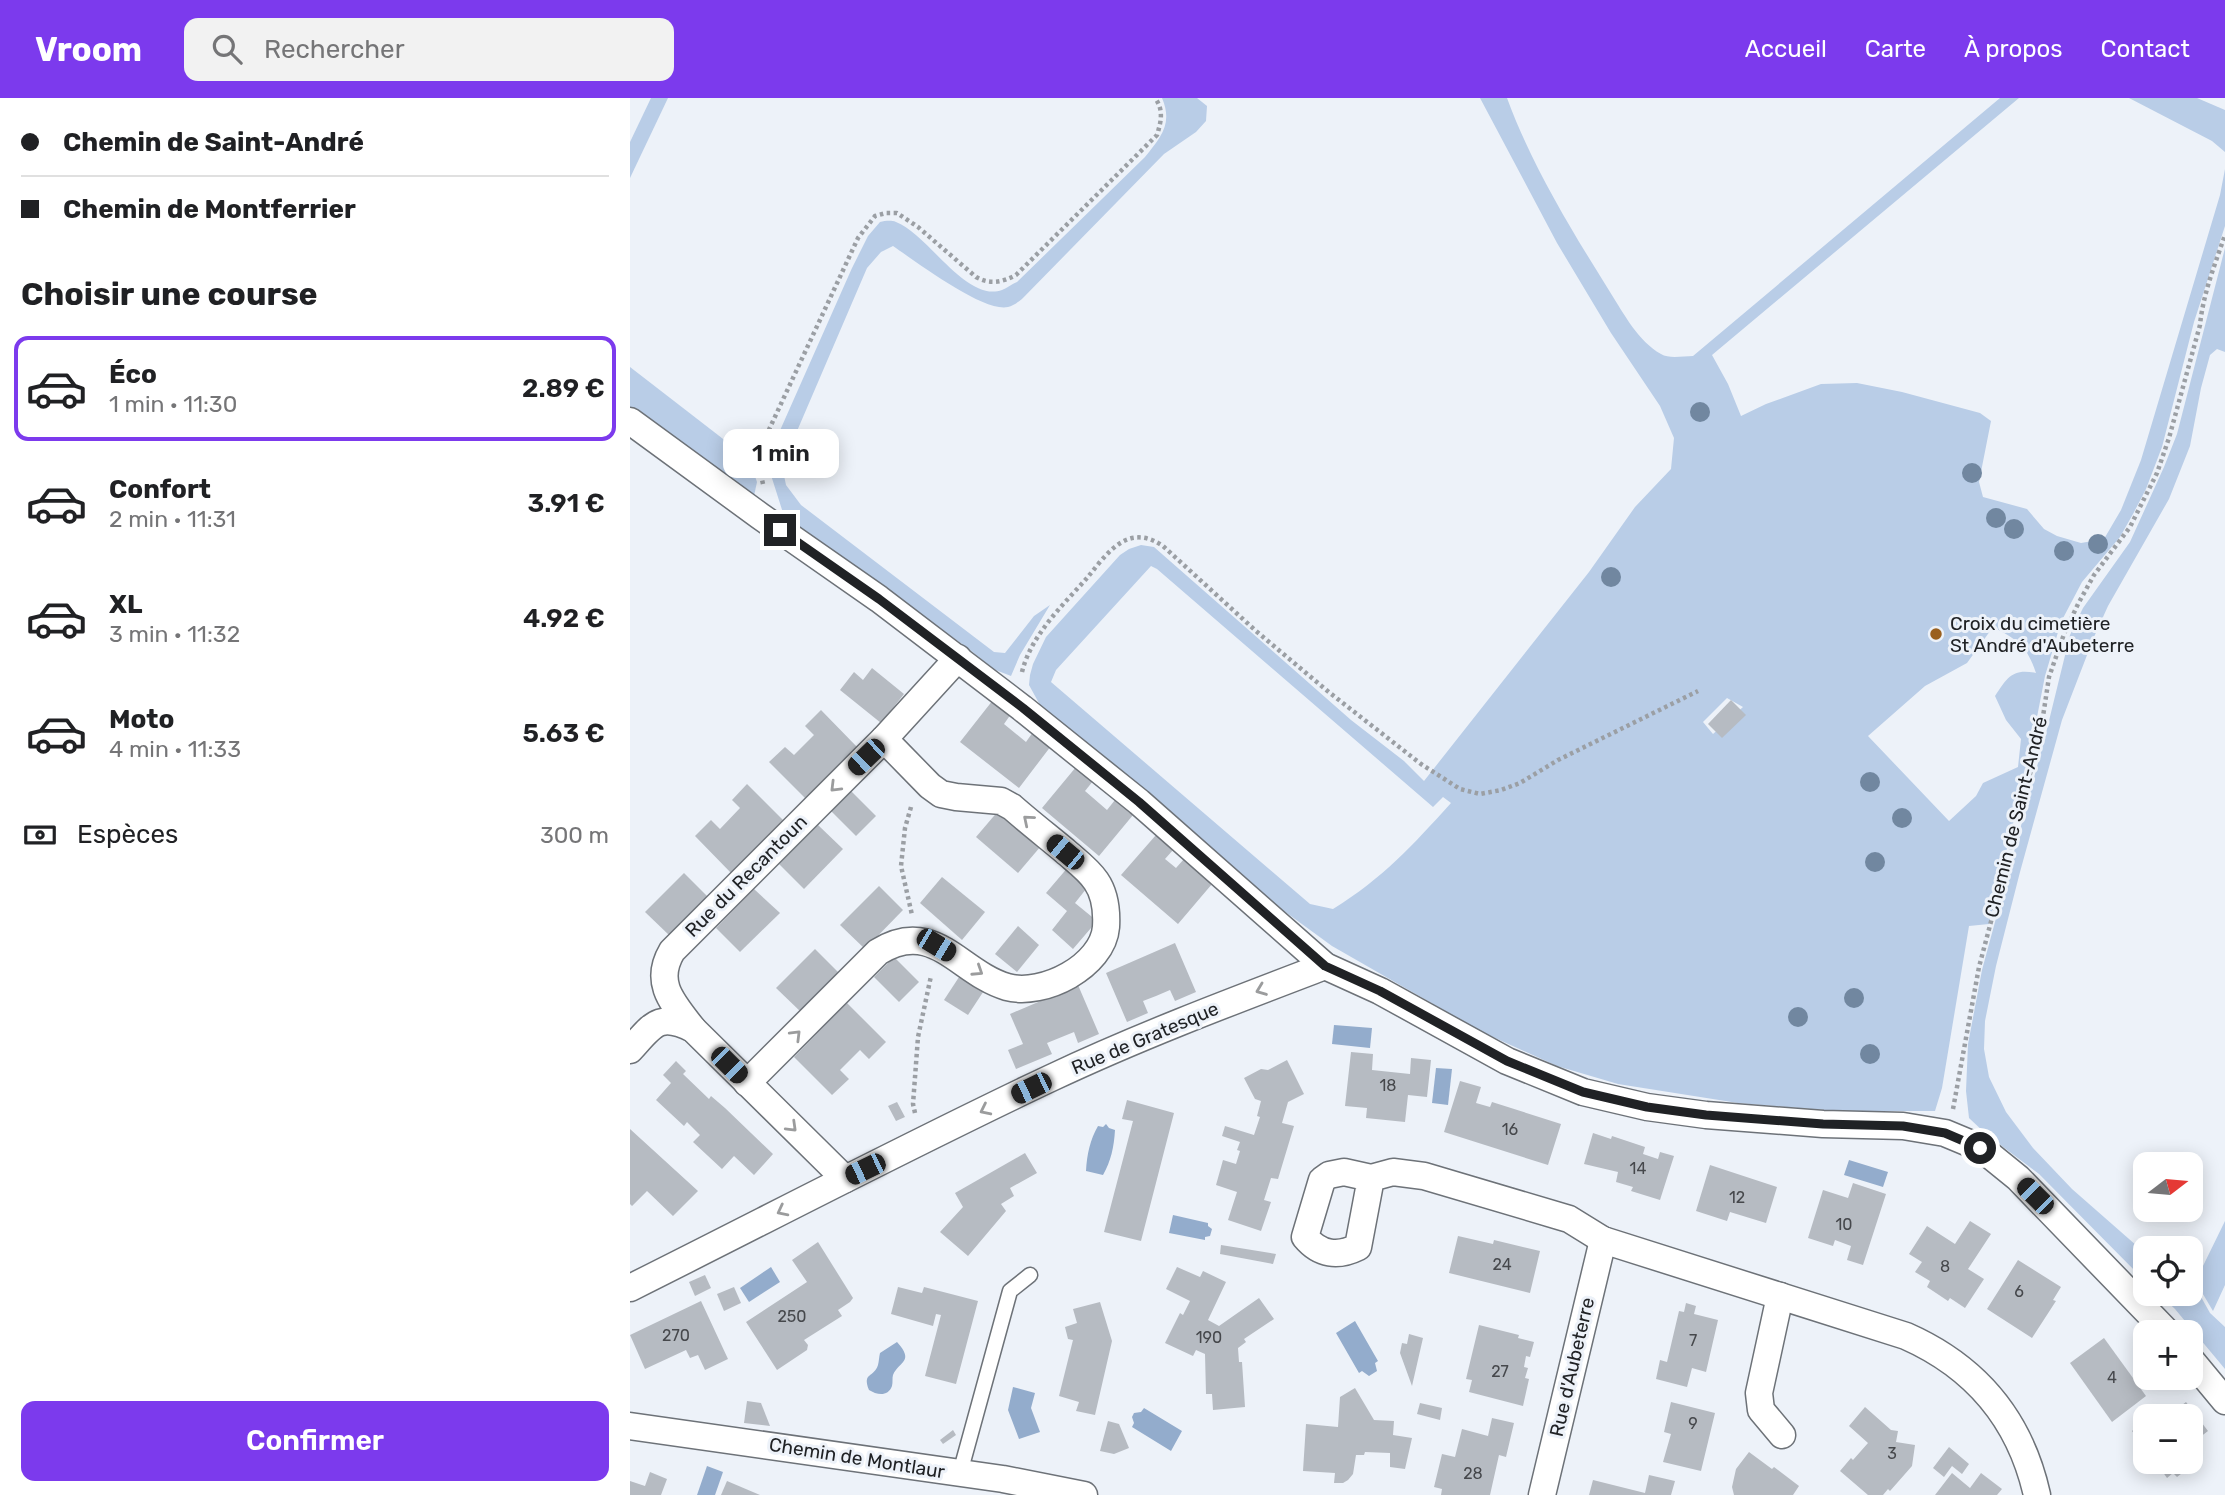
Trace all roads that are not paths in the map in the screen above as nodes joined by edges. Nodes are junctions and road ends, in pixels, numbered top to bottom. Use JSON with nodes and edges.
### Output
{"nodes":[{"id":1,"x":630,"y":421,"type":"edge"},
{"id":2,"x":958,"y":658,"type":"junction"},
{"id":3,"x":884,"y":739,"type":"junction"},
{"id":4,"x":1325,"y":966,"type":"junction"},
{"id":5,"x":693,"y":1029,"type":"junction"},
{"id":6,"x":630,"y":1050,"type":"edge"},
{"id":7,"x":747,"y":1083,"type":"junction"},
{"id":8,"x":1371,"y":1178,"type":"dead end"},
{"id":9,"x":845,"y":1179,"type":"junction"},
{"id":10,"x":1603,"y":1240,"type":"junction"},
{"id":11,"x":1030,"y":1275,"type":"dead end"},
{"id":12,"x":633,"y":1283,"type":"edge"},
{"id":13,"x":1780,"y":1296,"type":"junction"},
{"id":14,"x":2155,"y":1320,"type":"edge"},
{"id":15,"x":2203,"y":1374,"type":"edge"},
{"id":16,"x":2225,"y":1401,"type":"edge"},
{"id":17,"x":630,"y":1426,"type":"edge"},
{"id":18,"x":1782,"y":1435,"type":"dead end"},
{"id":19,"x":960,"y":1473,"type":"junction"},
{"id":20,"x":1001,"y":1487,"type":"edge"},
{"id":21,"x":1083,"y":1495,"type":"edge"},
{"id":22,"x":1542,"y":1495,"type":"edge"},
{"id":23,"x":2036,"y":1495,"type":"edge"}],
"edges":[{"from":1,"to":2,"type":"street"},
{"from":2,"to":3,"type":"street","name":"Rue du Recantoun"},
{"from":2,"to":4,"type":"street"},
{"from":3,"to":5,"type":"street","name":"Rue du Recantoun","one_way":true},
{"from":7,"to":3,"type":"street","one_way":true},
{"from":4,"to":9,"type":"street","name":"Rue de Gratesque","one_way":true},
{"from":4,"to":14,"type":"street"},
{"from":5,"to":6,"type":"street"},
{"from":5,"to":7,"type":"street","name":"Rue du Recantoun"},
{"from":7,"to":9,"type":"street","name":"Rue du Recantoun","one_way":true},
{"from":8,"to":10,"type":"street"},
{"from":9,"to":12,"type":"street","name":"Rue de Gratesque","one_way":true},
{"from":10,"to":13,"type":"street"},
{"from":10,"to":22,"type":"street","name":"Rue d'Aubeterre"},
{"from":11,"to":19,"type":"lane"},
{"from":13,"to":18,"type":"street"},
{"from":13,"to":23,"type":"street"},
{"from":15,"to":16,"type":"street"},
{"from":17,"to":19,"type":"street","name":"Chemin de Montlaur"},
{"from":19,"to":20,"type":"street","name":"Chemin de Montlaur"},
{"from":20,"to":21,"type":"street","name":"Chemin de Montlaur"}]}
